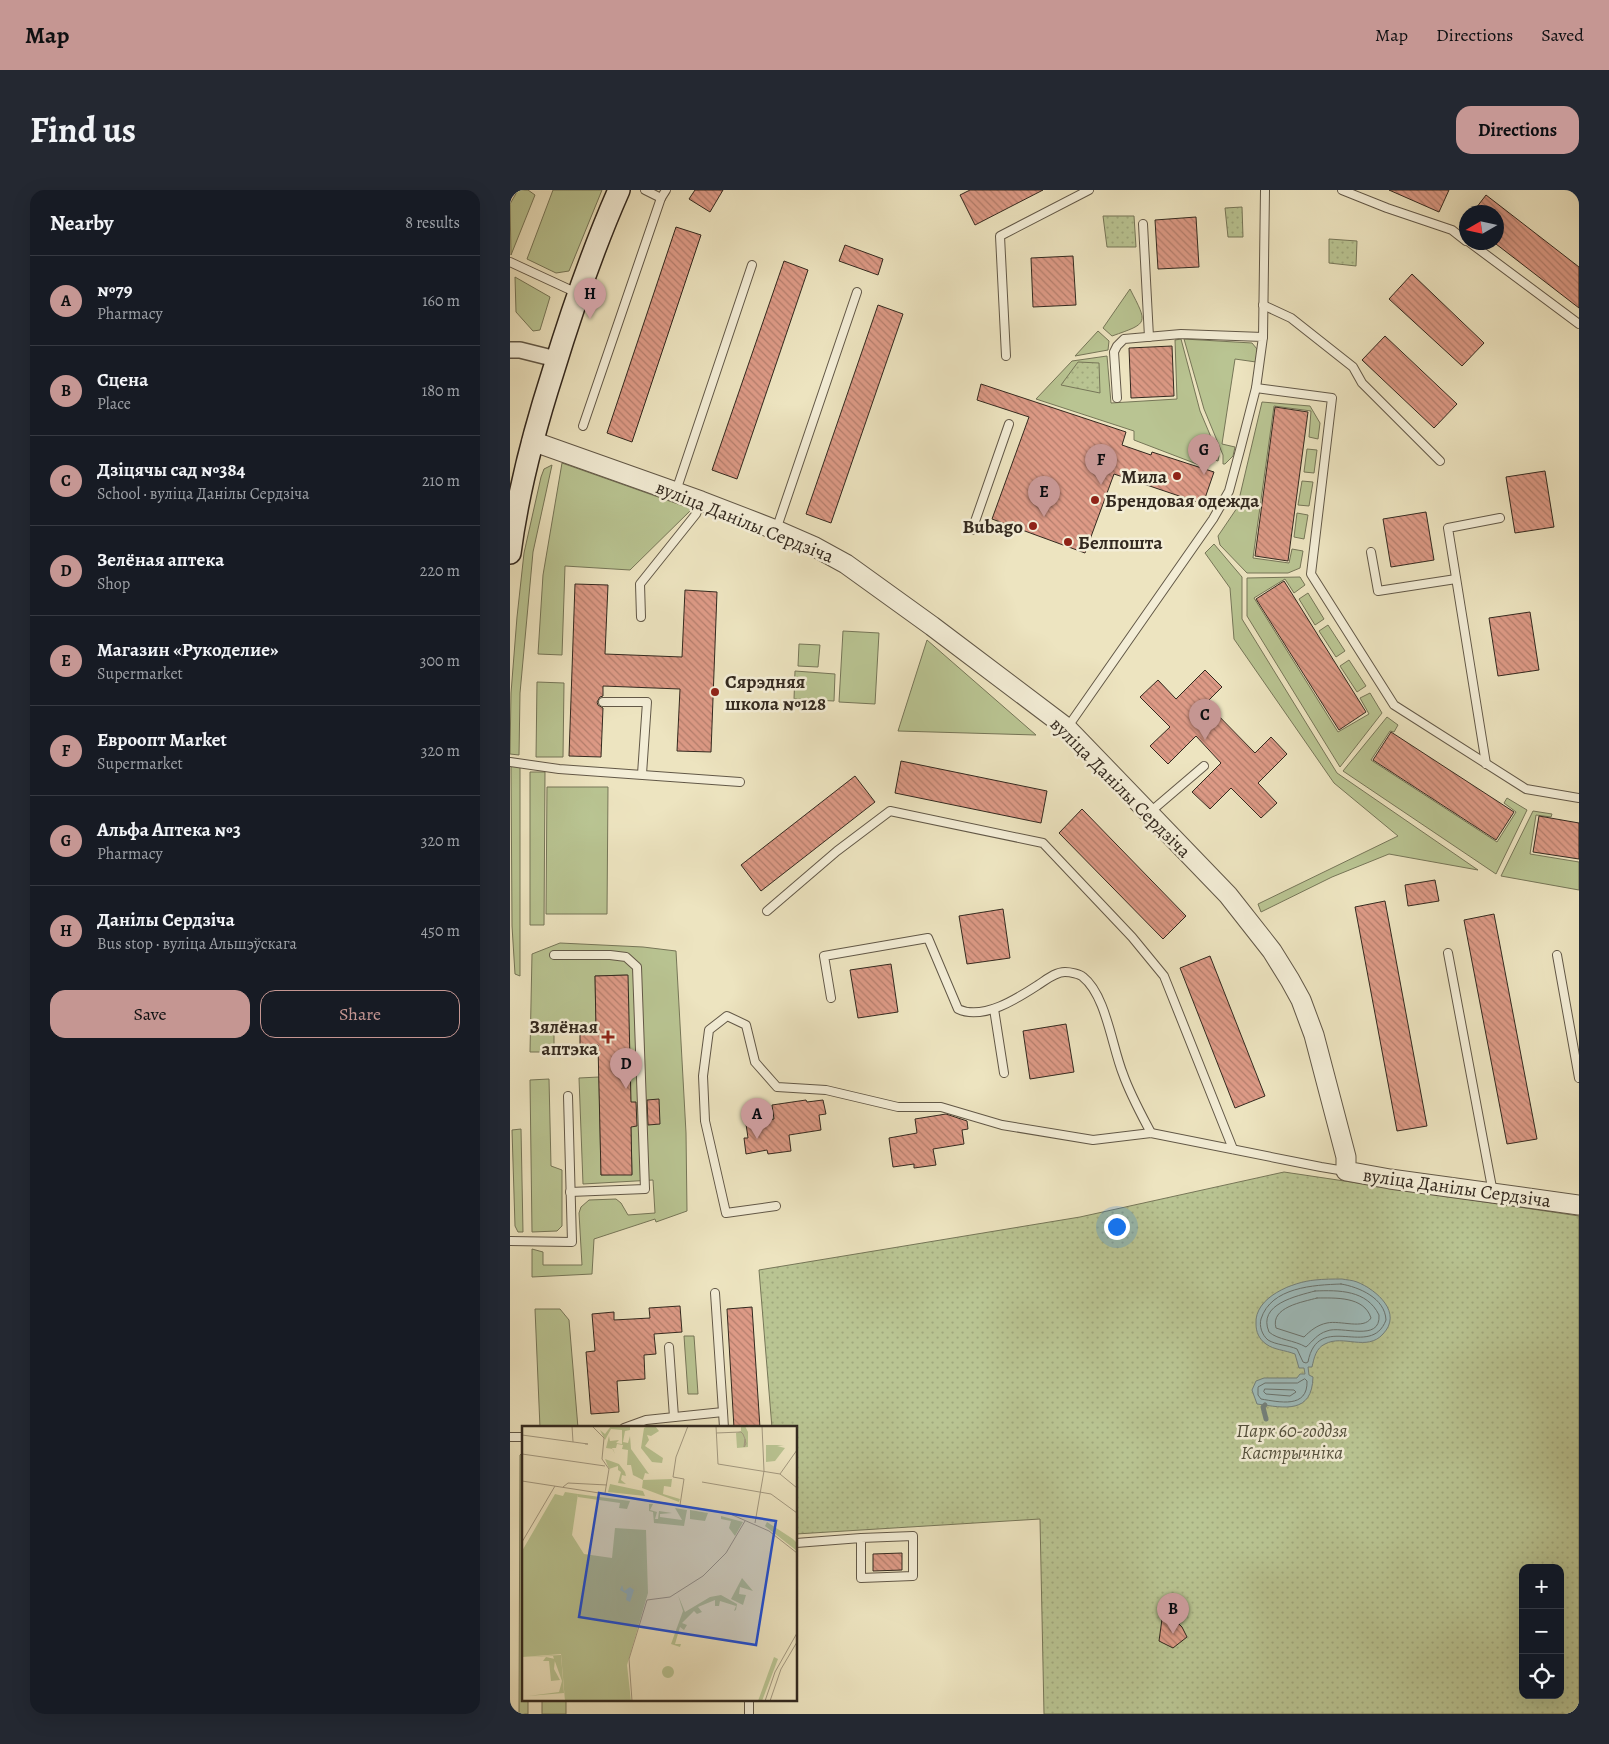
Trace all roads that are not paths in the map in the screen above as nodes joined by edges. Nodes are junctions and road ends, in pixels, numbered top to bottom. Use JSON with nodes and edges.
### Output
{"nodes":[{"id":1,"x":619,"y":190,"type":"edge"},
{"id":2,"x":645,"y":190,"type":"edge"},
{"id":3,"x":666,"y":190,"type":"edge"},
{"id":4,"x":1089,"y":190,"type":"edge"},
{"id":5,"x":1265,"y":190,"type":"edge"},
{"id":6,"x":1342,"y":190,"type":"edge"},
{"id":7,"x":661,"y":198,"type":"junction"},
{"id":8,"x":1143,"y":224,"type":"dead end"},
{"id":9,"x":1459,"y":235,"type":"edge"},
{"id":10,"x":1479,"y":250,"type":"edge"},
{"id":11,"x":510,"y":262,"type":"edge"},
{"id":12,"x":752,"y":265,"type":"dead end"},
{"id":13,"x":857,"y":292,"type":"dead end"},
{"id":14,"x":578,"y":294,"type":"junction"},
{"id":15,"x":1263,"y":305,"type":"junction"},
{"id":16,"x":1579,"y":324,"type":"edge"},
{"id":17,"x":1262,"y":336,"type":"junction"},
{"id":18,"x":1150,"y":337,"type":"junction"},
{"id":19,"x":510,"y":350,"type":"edge"},
{"id":20,"x":1006,"y":356,"type":"dead end"},
{"id":21,"x":556,"y":359,"type":"junction"},
{"id":22,"x":1256,"y":388,"type":"junction"},
{"id":23,"x":1117,"y":398,"type":"dead end"},
{"id":24,"x":1009,"y":424,"type":"dead end"},
{"id":25,"x":583,"y":426,"type":"dead end"},
{"id":26,"x":532,"y":441,"type":"junction"},
{"id":27,"x":1440,"y":461,"type":"dead end"},
{"id":28,"x":676,"y":491,"type":"junction"},
{"id":29,"x":701,"y":501,"type":"junction"},
{"id":30,"x":1500,"y":518,"type":"dead end"},
{"id":31,"x":776,"y":530,"type":"junction"},
{"id":32,"x":972,"y":530,"type":"dead end"},
{"id":33,"x":1371,"y":552,"type":"dead end"},
{"id":34,"x":510,"y":553,"type":"edge"},
{"id":35,"x":1456,"y":579,"type":"junction"},
{"id":36,"x":641,"y":617,"type":"dead end"},
{"id":37,"x":603,"y":702,"type":"dead end"},
{"id":38,"x":1067,"y":728,"type":"junction"},
{"id":39,"x":510,"y":762,"type":"edge"},
{"id":40,"x":1486,"y":764,"type":"junction"},
{"id":41,"x":1204,"y":766,"type":"dead end"},
{"id":42,"x":642,"y":774,"type":"junction"},
{"id":43,"x":740,"y":782,"type":"dead end"},
{"id":44,"x":1579,"y":798,"type":"edge"},
{"id":45,"x":1149,"y":813,"type":"junction"},
{"id":46,"x":767,"y":911,"type":"dead end"},
{"id":47,"x":1448,"y":953,"type":"dead end"},
{"id":48,"x":1557,"y":955,"type":"dead end"},
{"id":49,"x":554,"y":956,"type":"dead end"},
{"id":50,"x":831,"y":998,"type":"dead end"},
{"id":51,"x":994,"y":1009,"type":"junction"},
{"id":52,"x":1004,"y":1073,"type":"dead end"},
{"id":53,"x":1579,"y":1078,"type":"edge"},
{"id":54,"x":568,"y":1096,"type":"dead end"},
{"id":55,"x":1150,"y":1133,"type":"junction"},
{"id":56,"x":1233,"y":1149,"type":"junction"},
{"id":57,"x":1346,"y":1171,"type":"junction"},
{"id":58,"x":570,"y":1192,"type":"junction"},
{"id":59,"x":1493,"y":1193,"type":"junction"},
{"id":60,"x":1579,"y":1205,"type":"edge"},
{"id":61,"x":776,"y":1206,"type":"dead end"},
{"id":62,"x":510,"y":1241,"type":"edge"},
{"id":63,"x":714,"y":1293,"type":"dead end"},
{"id":64,"x":669,"y":1347,"type":"dead end"},
{"id":65,"x":723,"y":1412,"type":"junction"},
{"id":66,"x":674,"y":1417,"type":"junction"},
{"id":67,"x":630,"y":1426,"type":"edge"},
{"id":68,"x":724,"y":1426,"type":"edge"},
{"id":69,"x":861,"y":1538,"type":"junction"},
{"id":70,"x":798,"y":1543,"type":"edge"}],
"edges":[{"from":1,"to":14,"type":"main road"},
{"from":2,"to":7,"type":"lane"},
{"from":3,"to":7,"type":"lane"},
{"from":4,"to":20,"type":"lane"},
{"from":5,"to":15,"type":"lane"},
{"from":6,"to":9,"type":"lane"},
{"from":7,"to":25,"type":"lane"},
{"from":8,"to":18,"type":"lane"},
{"from":10,"to":16,"type":"lane"},
{"from":11,"to":14,"type":"lane"},
{"from":12,"to":28,"type":"lane"},
{"from":13,"to":31,"type":"lane"},
{"from":14,"to":21,"type":"main road"},
{"from":15,"to":17,"type":"lane"},
{"from":15,"to":27,"type":"lane"},
{"from":17,"to":18,"type":"lane"},
{"from":17,"to":22,"type":"lane"},
{"from":18,"to":23,"type":"lane"},
{"from":19,"to":21,"type":"street"},
{"from":21,"to":26,"type":"main road"},
{"from":22,"to":38,"type":"lane"},
{"from":22,"to":40,"type":"lane"},
{"from":24,"to":32,"type":"lane"},
{"from":26,"to":28,"type":"street","name":"вуліца Данілы Сердзіча"},
{"from":26,"to":34,"type":"main road"},
{"from":28,"to":29,"type":"street","name":"вуліца Данілы Сердзіча"},
{"from":29,"to":31,"type":"street","name":"вуліца Данілы Сердзіча"},
{"from":29,"to":36,"type":"lane"},
{"from":30,"to":35,"type":"lane"},
{"from":31,"to":38,"type":"street","name":"вуліца Данілы Сердзіча"},
{"from":33,"to":35,"type":"lane"},
{"from":35,"to":40,"type":"lane"},
{"from":37,"to":42,"type":"lane"},
{"from":38,"to":45,"type":"street","name":"вуліца Данілы Сердзіча"},
{"from":39,"to":42,"type":"lane"},
{"from":40,"to":44,"type":"lane"},
{"from":41,"to":45,"type":"lane"},
{"from":42,"to":43,"type":"lane"},
{"from":45,"to":57,"type":"street","name":"вуліца Данілы Сердзіча"},
{"from":46,"to":56,"type":"lane"},
{"from":47,"to":59,"type":"lane"},
{"from":48,"to":53,"type":"lane"},
{"from":49,"to":58,"type":"lane"},
{"from":50,"to":51,"type":"lane"},
{"from":51,"to":52,"type":"lane"},
{"from":51,"to":55,"type":"lane"},
{"from":54,"to":58,"type":"lane"},
{"from":55,"to":56,"type":"lane"},
{"from":55,"to":61,"type":"lane"},
{"from":56,"to":57,"type":"lane"},
{"from":57,"to":59,"type":"street","name":"вуліца Данілы Сердзіча"},
{"from":58,"to":62,"type":"lane"},
{"from":59,"to":60,"type":"street","name":"вуліца Данілы Сердзіча"},
{"from":63,"to":65,"type":"lane"},
{"from":64,"to":66,"type":"lane"},
{"from":65,"to":66,"type":"lane"},
{"from":65,"to":68,"type":"lane"},
{"from":66,"to":67,"type":"lane"},
{"from":69,"to":69,"type":"lane"},
{"from":69,"to":70,"type":"lane"}]}
